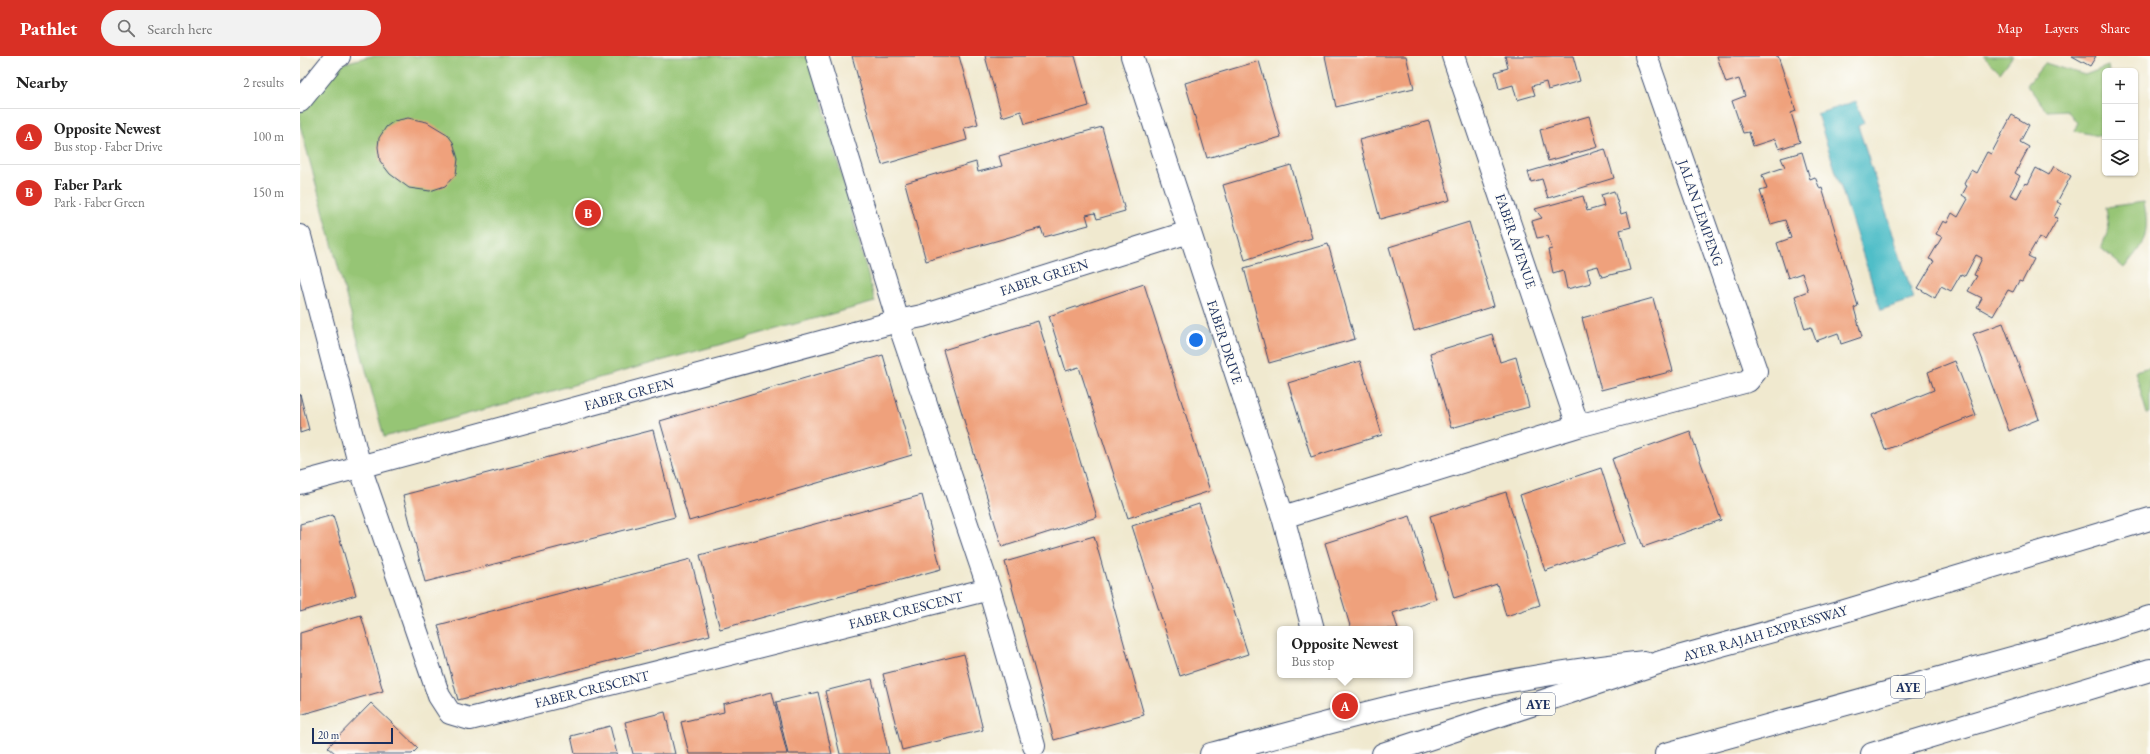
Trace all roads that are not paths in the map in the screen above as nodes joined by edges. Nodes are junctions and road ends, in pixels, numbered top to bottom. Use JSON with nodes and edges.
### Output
{"nodes":[{"id":1,"x":339,"y":56,"type":"edge"},
{"id":2,"x":817,"y":56,"type":"edge"},
{"id":3,"x":1132,"y":56,"type":"edge"},
{"id":4,"x":1453,"y":56,"type":"edge"},
{"id":5,"x":1646,"y":56,"type":"edge"},
{"id":6,"x":300,"y":101,"type":"edge"},
{"id":7,"x":1189,"y":232,"type":"junction"},
{"id":8,"x":300,"y":236,"type":"edge"},
{"id":9,"x":898,"y":320,"type":"junction"},
{"id":10,"x":1578,"y":426,"type":"junction"},
{"id":11,"x":360,"y":467,"type":"junction"},
{"id":12,"x":300,"y":483,"type":"edge"},
{"id":13,"x":1283,"y":517,"type":"junction"},
{"id":14,"x":2150,"y":519,"type":"edge"},
{"id":15,"x":989,"y":589,"type":"junction"},
{"id":16,"x":2150,"y":617,"type":"edge"},
{"id":17,"x":1312,"y":626,"type":"edge"},
{"id":18,"x":1668,"y":660,"type":"junction"},
{"id":19,"x":2150,"y":670,"type":"edge"},
{"id":20,"x":1034,"y":746,"type":"dead end"},
{"id":21,"x":1880,"y":753,"type":"edge"},
{"id":22,"x":1211,"y":754,"type":"edge"},
{"id":23,"x":1383,"y":754,"type":"edge"},
{"id":24,"x":1666,"y":754,"type":"edge"}],
"edges":[{"from":1,"to":6,"type":"main road"},
{"from":2,"to":9,"type":"main road"},
{"from":3,"to":7,"type":"main road","name":"FABER DRIVE"},
{"from":4,"to":10,"type":"main road","name":"FABER AVENUE"},
{"from":5,"to":10,"type":"main road","name":"JALAN LEMPENG"},
{"from":7,"to":9,"type":"main road","name":"FABER GREEN"},
{"from":7,"to":13,"type":"main road","name":"FABER DRIVE"},
{"from":8,"to":11,"type":"main road"},
{"from":9,"to":11,"type":"main road","name":"FABER GREEN"},
{"from":9,"to":15,"type":"main road"},
{"from":10,"to":13,"type":"main road"},
{"from":11,"to":12,"type":"main road","name":"FABER GREEN"},
{"from":11,"to":15,"type":"main road","name":"FABER CRESCENT"},
{"from":13,"to":17,"type":"main road","name":"FABER DRIVE"},
{"from":14,"to":18,"type":"main road","name":"AYER RAJAH EXPRESSWAY","number":"AYE"},
{"from":15,"to":20,"type":"main road"},
{"from":16,"to":24,"type":"main road","number":"AYE"},
{"from":18,"to":22,"type":"main road"},
{"from":18,"to":23,"type":"main road","name":"AYER RAJAH EXPRESSWAY","number":"AYE"},
{"from":19,"to":21,"type":"main road"}]}
